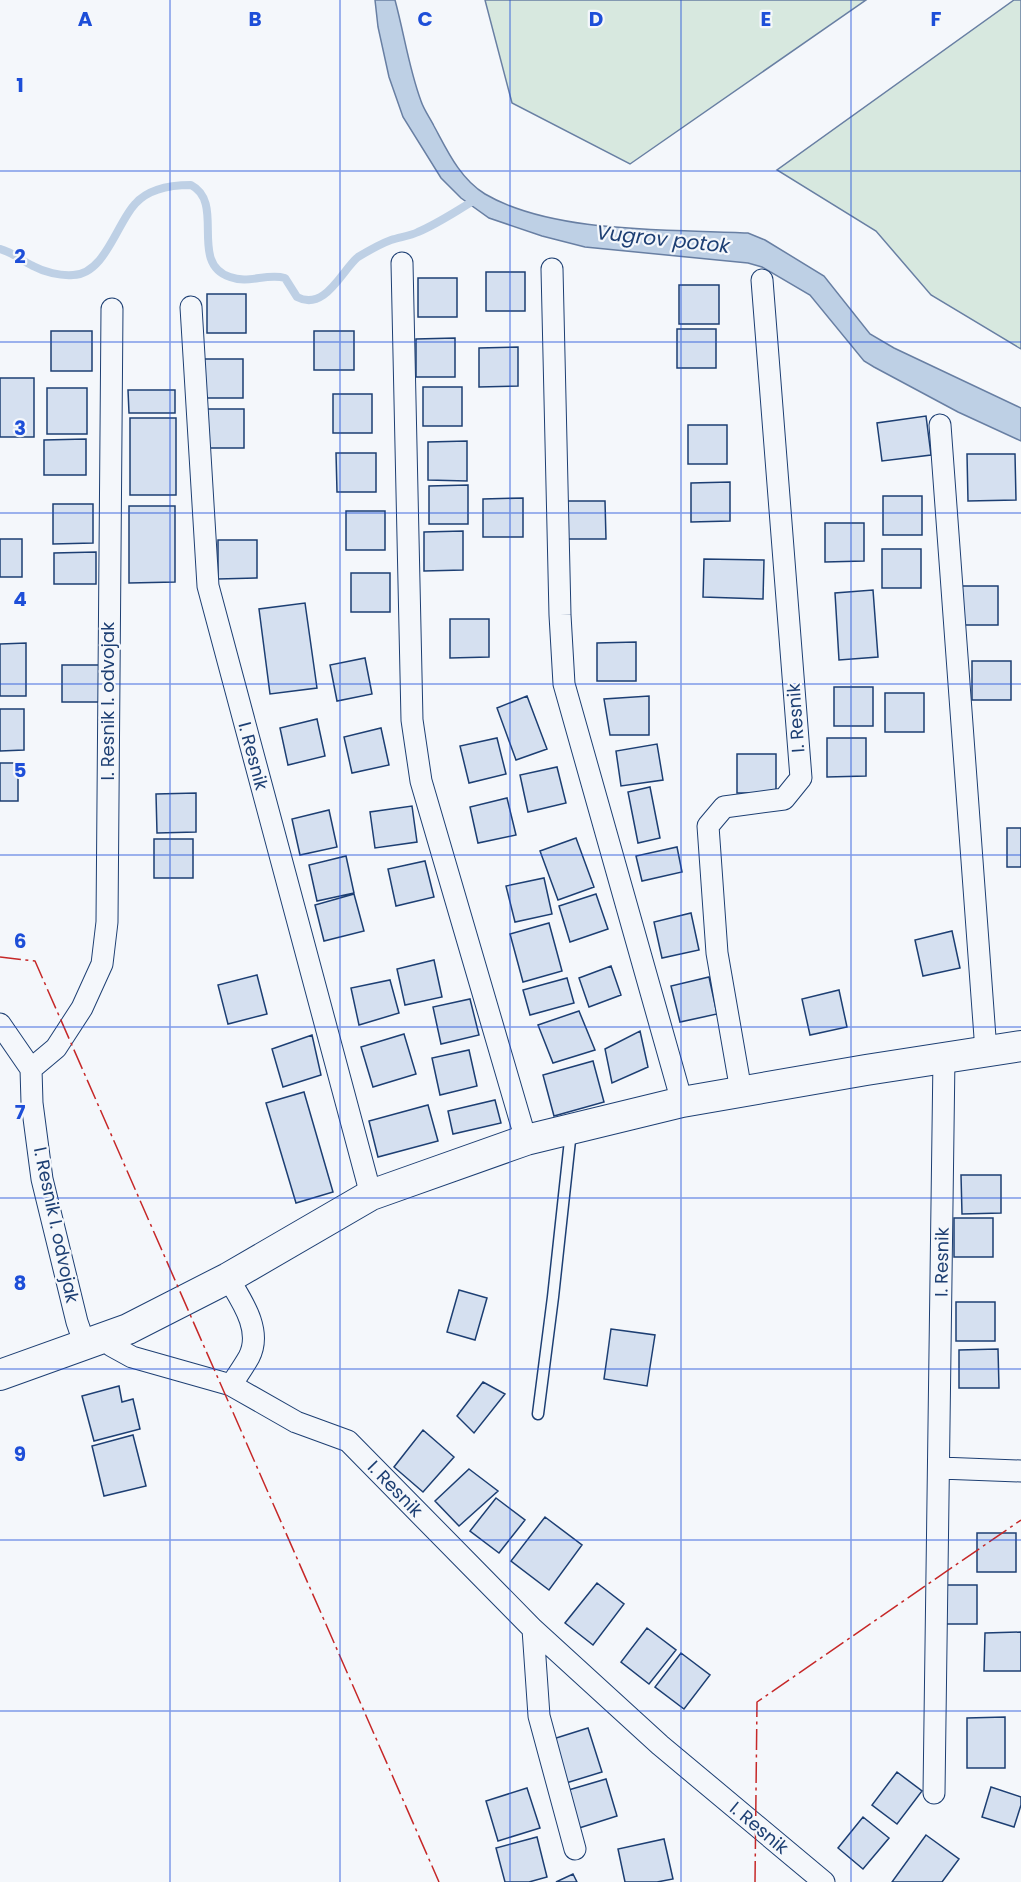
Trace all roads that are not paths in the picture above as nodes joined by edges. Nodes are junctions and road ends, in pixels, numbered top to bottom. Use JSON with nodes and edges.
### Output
{"nodes":[{"id":1,"x":402,"y":263,"type":"dead end"},
{"id":2,"x":552,"y":269,"type":"dead end"},
{"id":3,"x":762,"y":280,"type":"dead end"},
{"id":4,"x":191,"y":307,"type":"dead end"},
{"id":5,"x":112,"y":309,"type":"dead end"},
{"id":6,"x":940,"y":425,"type":"dead end"},
{"id":7,"x":0,"y":1024,"type":"edge"},
{"id":8,"x":1021,"y":1046,"type":"edge"},
{"id":9,"x":986,"y":1051,"type":"junction"},
{"id":10,"x":944,"y":1057,"type":"junction"},
{"id":11,"x":31,"y":1069,"type":"junction"},
{"id":12,"x":741,"y":1091,"type":"junction"},
{"id":13,"x":682,"y":1102,"type":"junction"},
{"id":14,"x":571,"y":1128,"type":"junction"},
{"id":15,"x":526,"y":1140,"type":"junction"},
{"id":16,"x":371,"y":1195,"type":"junction"},
{"id":17,"x":228,"y":1278,"type":"junction"},
{"id":18,"x":95,"y":1341,"type":"junction"},
{"id":19,"x":0,"y":1375,"type":"edge"},
{"id":20,"x":231,"y":1385,"type":"junction"},
{"id":21,"x":538,"y":1414,"type":"dead end"},
{"id":22,"x":940,"y":1468,"type":"junction"},
{"id":23,"x":1021,"y":1471,"type":"edge"},
{"id":24,"x":533,"y":1629,"type":"junction"},
{"id":25,"x":934,"y":1793,"type":"dead end"},
{"id":26,"x":575,"y":1849,"type":"dead end"},
{"id":27,"x":824,"y":1882,"type":"edge"}],
"edges":[{"from":1,"to":15,"type":"street"},
{"from":2,"to":13,"type":"street"},
{"from":3,"to":12,"type":"street","name":"I. Resnik"},
{"from":4,"to":16,"type":"street","name":"I. Resnik"},
{"from":5,"to":11,"type":"street","name":"I. Resnik I. odvojak"},
{"from":6,"to":9,"type":"street"},
{"from":7,"to":11,"type":"street"},
{"from":8,"to":9,"type":"street"},
{"from":9,"to":10,"type":"street"},
{"from":10,"to":12,"type":"street"},
{"from":10,"to":22,"type":"street","name":"I. Resnik"},
{"from":11,"to":18,"type":"street","name":"I. Resnik I. odvojak"},
{"from":12,"to":13,"type":"street"},
{"from":13,"to":14,"type":"street"},
{"from":14,"to":15,"type":"street"},
{"from":14,"to":21,"type":"lane"},
{"from":15,"to":16,"type":"street"},
{"from":16,"to":17,"type":"street"},
{"from":17,"to":18,"type":"street"},
{"from":17,"to":20,"type":"street"},
{"from":18,"to":19,"type":"street"},
{"from":18,"to":20,"type":"street","name":"I. Resnik"},
{"from":20,"to":24,"type":"street","name":"I. Resnik"},
{"from":22,"to":23,"type":"street"},
{"from":22,"to":25,"type":"street","name":"I. Resnik"},
{"from":24,"to":26,"type":"street"},
{"from":24,"to":27,"type":"street","name":"I. Resnik"}]}
